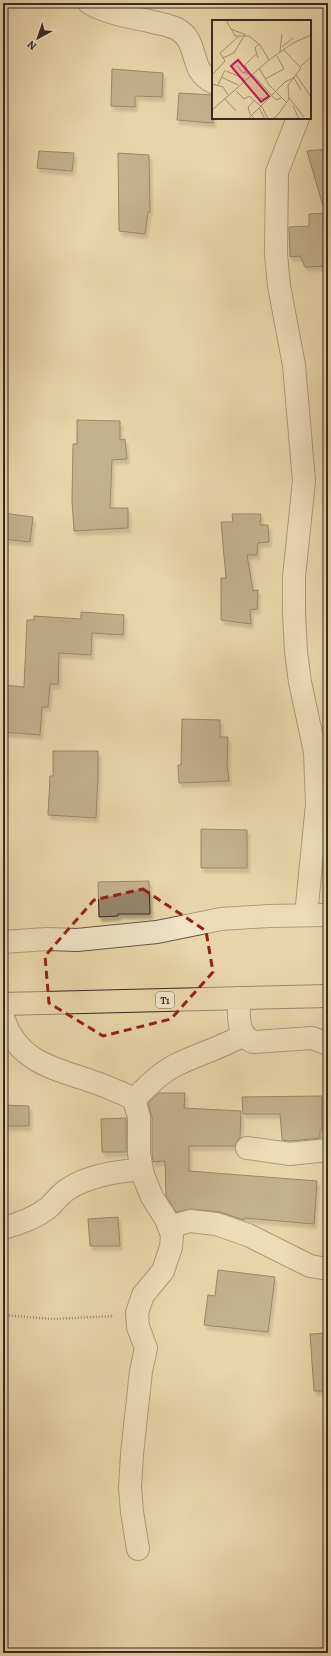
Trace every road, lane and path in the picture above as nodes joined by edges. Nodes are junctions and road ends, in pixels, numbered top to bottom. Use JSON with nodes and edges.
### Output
{"nodes":[{"id":1,"x":89,"y":3,"type":"edge"},
{"id":2,"x":212,"y":81,"type":"edge"},
{"id":3,"x":298,"y":119,"type":"edge"},
{"id":4,"x":306,"y":915,"type":"junction"},
{"id":5,"x":328,"y":916,"type":"edge"},
{"id":6,"x":3,"y":942,"type":"edge"},
{"id":7,"x":328,"y":996,"type":"edge"},
{"id":8,"x":239,"y":998,"type":"junction"},
{"id":9,"x":3,"y":1004,"type":"edge"},
{"id":10,"x":3,"y":1018,"type":"edge"},
{"id":11,"x":243,"y":1035,"type":"junction"},
{"id":12,"x":328,"y":1044,"type":"edge"},
{"id":13,"x":134,"y":1100,"type":"junction"},
{"id":14,"x":248,"y":1148,"type":"dead end"},
{"id":15,"x":328,"y":1150,"type":"edge"},
{"id":16,"x":142,"y":1169,"type":"junction"},
{"id":17,"x":170,"y":1227,"type":"junction"},
{"id":18,"x":3,"y":1228,"type":"edge"},
{"id":19,"x":328,"y":1269,"type":"edge"},
{"id":20,"x":3,"y":1315,"type":"edge"},
{"id":21,"x":137,"y":1317,"type":"junction"},
{"id":22,"x":138,"y":1549,"type":"dead end"}],
"edges":[{"from":1,"to":2,"type":"street"},
{"from":3,"to":4,"type":"street"},
{"from":4,"to":5,"type":"street"},
{"from":4,"to":6,"type":"street"},
{"from":7,"to":8,"type":"highway","number":"T1"},
{"from":8,"to":9,"type":"highway","number":"T1"},
{"from":8,"to":11,"type":"street"},
{"from":10,"to":13,"type":"street"},
{"from":11,"to":12,"type":"street"},
{"from":11,"to":13,"type":"street"},
{"from":13,"to":16,"type":"street"},
{"from":14,"to":15,"type":"street"},
{"from":16,"to":17,"type":"street"},
{"from":16,"to":18,"type":"street"},
{"from":17,"to":19,"type":"street"},
{"from":17,"to":21,"type":"street"},
{"from":20,"to":21,"type":"path"},
{"from":21,"to":22,"type":"street"}]}
